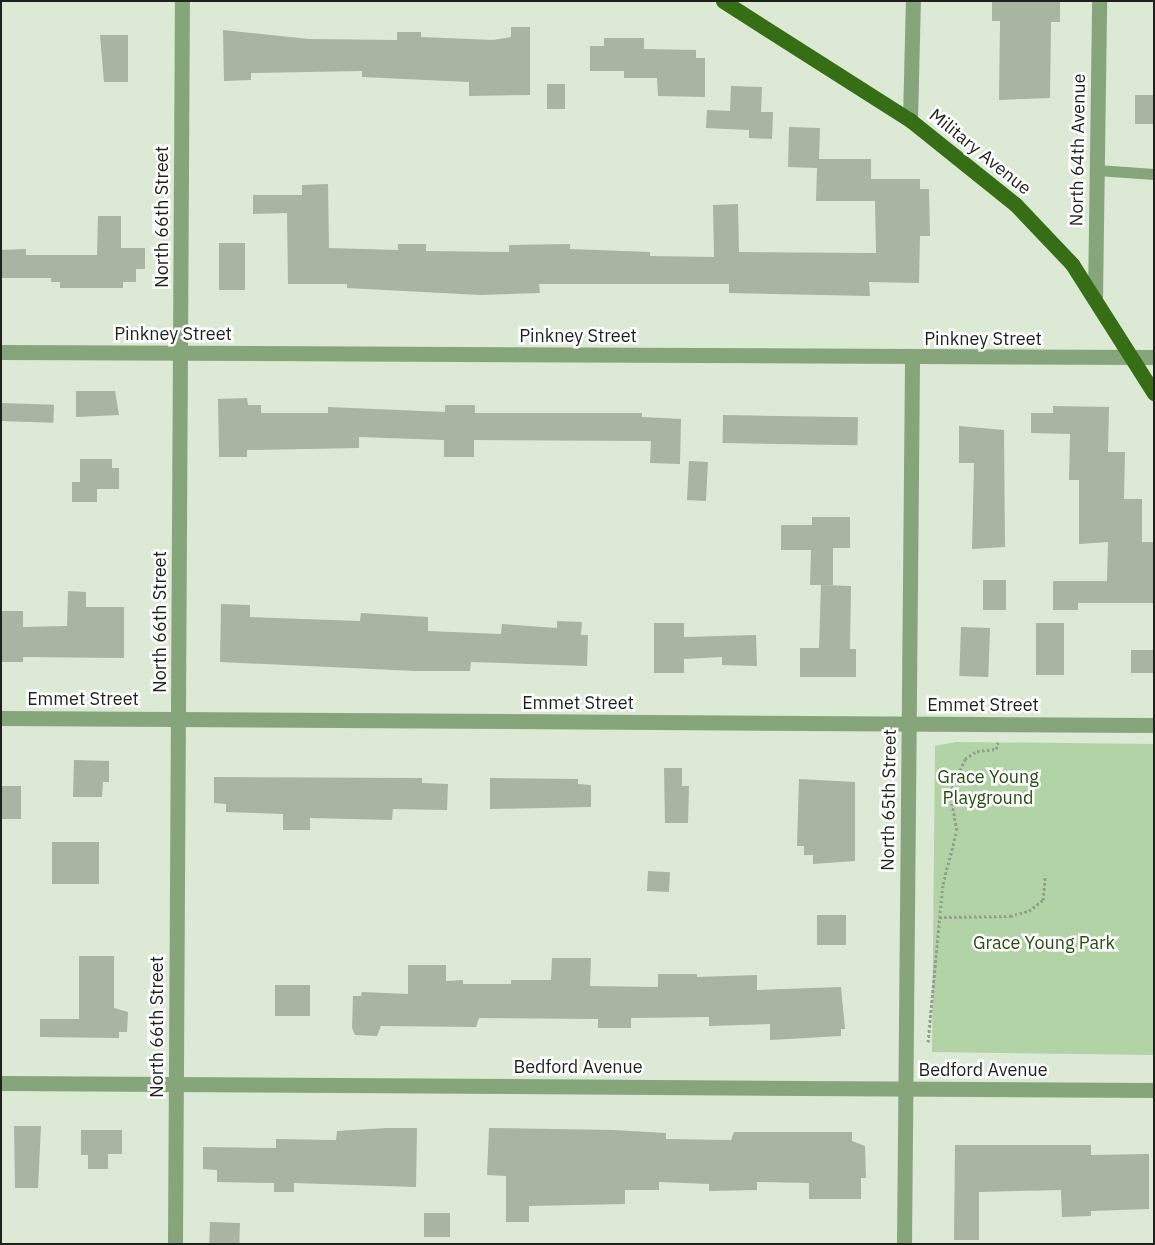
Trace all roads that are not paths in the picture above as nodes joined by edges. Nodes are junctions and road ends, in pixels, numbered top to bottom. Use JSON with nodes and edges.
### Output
{"nodes":[{"id":1,"x":182,"y":1,"type":"edge"},
{"id":2,"x":724,"y":1,"type":"edge"},
{"id":3,"x":913,"y":1,"type":"edge"},
{"id":4,"x":1099,"y":1,"type":"edge"},
{"id":5,"x":910,"y":120,"type":"junction"},
{"id":6,"x":1097,"y":170,"type":"junction"},
{"id":7,"x":1154,"y":174,"type":"edge"},
{"id":8,"x":1096,"y":298,"type":"junction"},
{"id":9,"x":1,"y":352,"type":"edge"},
{"id":10,"x":181,"y":352,"type":"junction"},
{"id":11,"x":1134,"y":357,"type":"junction"},
{"id":12,"x":1154,"y":357,"type":"edge"},
{"id":13,"x":912,"y":358,"type":"junction"},
{"id":14,"x":1154,"y":393,"type":"edge"},
{"id":15,"x":1,"y":718,"type":"edge"},
{"id":16,"x":178,"y":718,"type":"junction"},
{"id":17,"x":909,"y":724,"type":"junction"},
{"id":18,"x":1154,"y":725,"type":"edge"},
{"id":19,"x":1,"y":1083,"type":"edge"},
{"id":20,"x":176,"y":1083,"type":"junction"},
{"id":21,"x":905,"y":1088,"type":"junction"},
{"id":22,"x":1154,"y":1090,"type":"edge"},
{"id":23,"x":175,"y":1244,"type":"edge"},
{"id":24,"x":904,"y":1244,"type":"edge"}],
"edges":[{"from":1,"to":10,"type":"street","name":"North 66th Street"},
{"from":2,"to":5,"type":"main road","name":"Military Avenue"},
{"from":3,"to":5,"type":"street"},
{"from":4,"to":6,"type":"street","name":"North 64th Avenue"},
{"from":5,"to":8,"type":"main road","name":"Military Avenue"},
{"from":6,"to":7,"type":"lane"},
{"from":6,"to":8,"type":"street","name":"North 64th Avenue"},
{"from":8,"to":11,"type":"main road","name":"Military Avenue"},
{"from":9,"to":10,"type":"street","name":"Pinkney Street"},
{"from":10,"to":13,"type":"street","name":"Pinkney Street"},
{"from":10,"to":16,"type":"street","name":"North 66th Street"},
{"from":11,"to":12,"type":"street","name":"Pinkney Street"},
{"from":11,"to":13,"type":"street","name":"Pinkney Street"},
{"from":11,"to":14,"type":"main road","name":"Military Avenue"},
{"from":13,"to":17,"type":"street","name":"North 65th Street"},
{"from":15,"to":16,"type":"street","name":"Emmet Street"},
{"from":16,"to":17,"type":"street","name":"Emmet Street"},
{"from":16,"to":20,"type":"street","name":"North 66th Street"},
{"from":17,"to":18,"type":"street","name":"Emmet Street"},
{"from":17,"to":21,"type":"street","name":"North 65th Street"},
{"from":19,"to":20,"type":"street","name":"Bedford Avenue"},
{"from":20,"to":21,"type":"street","name":"Bedford Avenue"},
{"from":20,"to":23,"type":"street","name":"North 66th Street"},
{"from":21,"to":22,"type":"street","name":"Bedford Avenue"},
{"from":21,"to":24,"type":"street","name":"North 65th Street"}]}
